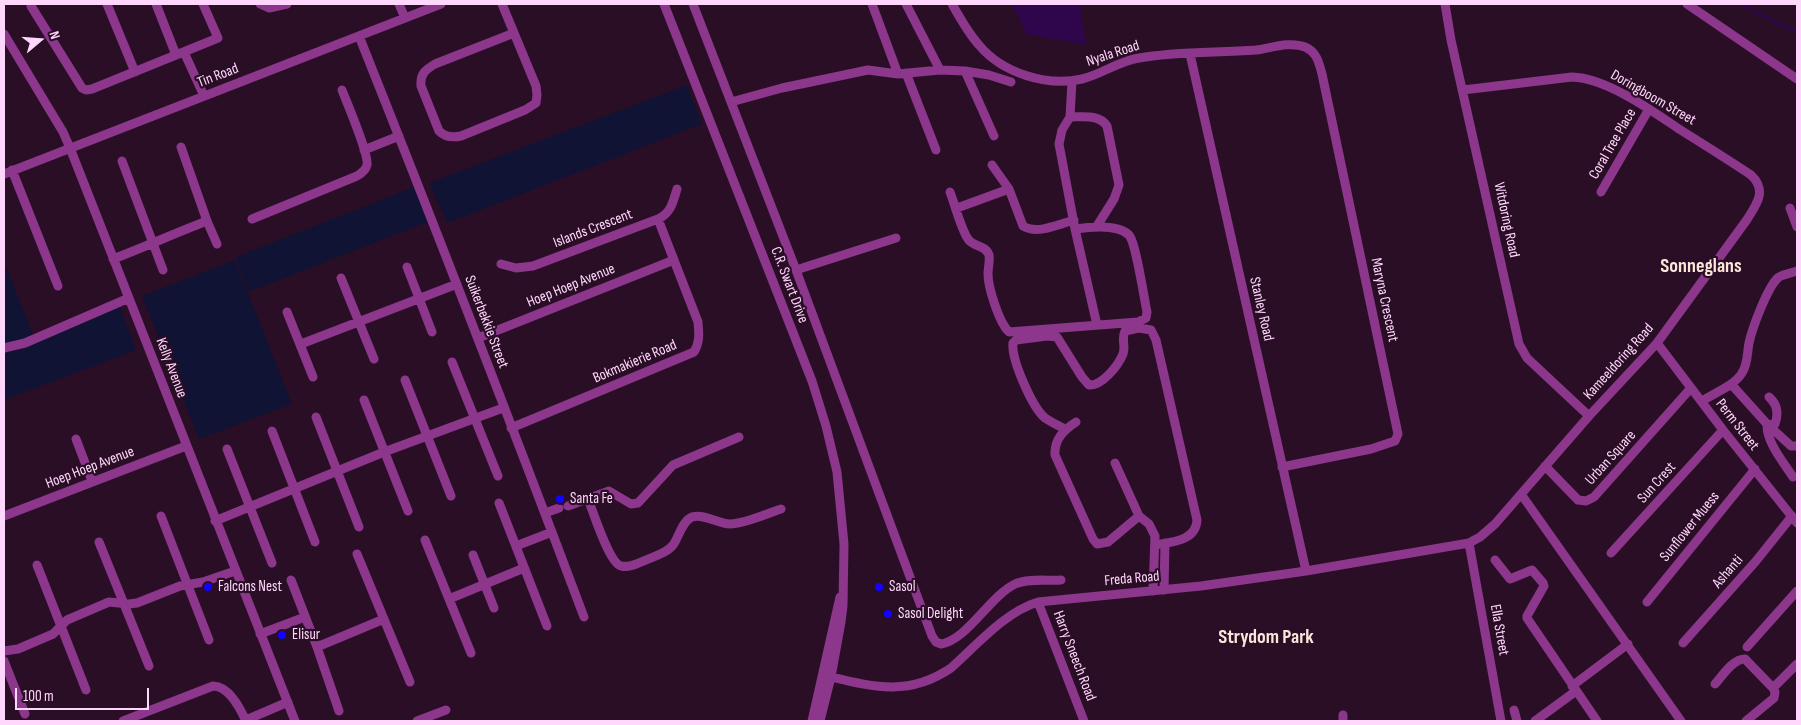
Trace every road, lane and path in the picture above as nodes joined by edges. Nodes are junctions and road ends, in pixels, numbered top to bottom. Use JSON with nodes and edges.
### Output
{"nodes":[{"id":1,"x":107,"y":4,"type":"edge"},
{"id":2,"x":156,"y":4,"type":"edge"},
{"id":3,"x":204,"y":4,"type":"edge"},
{"id":4,"x":260,"y":4,"type":"edge"},
{"id":5,"x":287,"y":4,"type":"edge"},
{"id":6,"x":399,"y":4,"type":"edge"},
{"id":7,"x":441,"y":4,"type":"edge"},
{"id":8,"x":502,"y":4,"type":"edge"},
{"id":9,"x":664,"y":4,"type":"edge"},
{"id":10,"x":693,"y":4,"type":"edge"},
{"id":11,"x":872,"y":4,"type":"edge"},
{"id":12,"x":906,"y":4,"type":"edge"},
{"id":13,"x":952,"y":4,"type":"edge"},
{"id":14,"x":1445,"y":4,"type":"edge"},
{"id":15,"x":1687,"y":4,"type":"edge"},
{"id":16,"x":31,"y":6,"type":"dead end"},
{"id":17,"x":405,"y":18,"type":"junction"},
{"id":18,"x":514,"y":33,"type":"junction"},
{"id":19,"x":4,"y":34,"type":"edge"},
{"id":20,"x":359,"y":36,"type":"junction"},
{"id":21,"x":1313,"y":53,"type":"joint"},
{"id":22,"x":180,"y":54,"type":"junction"},
{"id":23,"x":1190,"y":54,"type":"junction"},
{"id":24,"x":940,"y":70,"type":"junction"},
{"id":25,"x":965,"y":71,"type":"junction"},
{"id":26,"x":135,"y":72,"type":"junction"},
{"id":27,"x":902,"y":74,"type":"junction"},
{"id":28,"x":1797,"y":79,"type":"edge"},
{"id":29,"x":1072,"y":81,"type":"junction"},
{"id":30,"x":1011,"y":82,"type":"dead end"},
{"id":31,"x":342,"y":90,"type":"dead end"},
{"id":32,"x":1462,"y":90,"type":"junction"},
{"id":33,"x":204,"y":96,"type":"junction"},
{"id":34,"x":731,"y":102,"type":"junction"},
{"id":35,"x":1648,"y":109,"type":"junction"},
{"id":36,"x":1070,"y":117,"type":"junction"},
{"id":37,"x":399,"y":136,"type":"junction"},
{"id":38,"x":994,"y":136,"type":"dead end"},
{"id":39,"x":181,"y":147,"type":"dead end"},
{"id":40,"x":70,"y":148,"type":"junction"},
{"id":41,"x":364,"y":150,"type":"junction"},
{"id":42,"x":936,"y":150,"type":"dead end"},
{"id":43,"x":122,"y":160,"type":"dead end"},
{"id":44,"x":992,"y":165,"type":"dead end"},
{"id":45,"x":8,"y":172,"type":"edge"},
{"id":46,"x":1757,"y":181,"type":"joint"},
{"id":47,"x":677,"y":189,"type":"dead end"},
{"id":48,"x":1009,"y":189,"type":"junction"},
{"id":49,"x":950,"y":192,"type":"dead end"},
{"id":50,"x":1601,"y":192,"type":"dead end"},
{"id":51,"x":957,"y":208,"type":"junction"},
{"id":52,"x":1790,"y":208,"type":"dead end"},
{"id":53,"x":658,"y":219,"type":"junction"},
{"id":54,"x":252,"y":220,"type":"dead end"},
{"id":55,"x":207,"y":221,"type":"junction"},
{"id":56,"x":1075,"y":225,"type":"junction"},
{"id":57,"x":1097,"y":226,"type":"junction"},
{"id":58,"x":1797,"y":227,"type":"edge"},
{"id":59,"x":896,"y":238,"type":"dead end"},
{"id":60,"x":152,"y":243,"type":"junction"},
{"id":61,"x":217,"y":244,"type":"dead end"},
{"id":62,"x":113,"y":259,"type":"junction"},
{"id":63,"x":674,"y":260,"type":"junction"},
{"id":64,"x":501,"y":264,"type":"dead end"},
{"id":65,"x":407,"y":267,"type":"dead end"},
{"id":66,"x":163,"y":270,"type":"dead end"},
{"id":67,"x":796,"y":270,"type":"junction"},
{"id":68,"x":1797,"y":271,"type":"edge"},
{"id":69,"x":341,"y":278,"type":"dead end"},
{"id":70,"x":457,"y":284,"type":"junction"},
{"id":71,"x":58,"y":286,"type":"dead end"},
{"id":72,"x":129,"y":298,"type":"junction"},
{"id":73,"x":420,"y":299,"type":"junction"},
{"id":74,"x":287,"y":312,"type":"dead end"},
{"id":75,"x":359,"y":322,"type":"junction"},
{"id":76,"x":1097,"y":325,"type":"junction"},
{"id":77,"x":432,"y":332,"type":"dead end"},
{"id":78,"x":478,"y":338,"type":"junction"},
{"id":79,"x":1657,"y":343,"type":"junction"},
{"id":80,"x":301,"y":344,"type":"junction"},
{"id":81,"x":4,"y":348,"type":"edge"},
{"id":82,"x":374,"y":359,"type":"dead end"},
{"id":83,"x":452,"y":362,"type":"dead end"},
{"id":84,"x":313,"y":377,"type":"dead end"},
{"id":85,"x":405,"y":380,"type":"dead end"},
{"id":86,"x":1731,"y":384,"type":"junction"},
{"id":87,"x":1691,"y":388,"type":"junction"},
{"id":88,"x":1769,"y":397,"type":"dead end"},
{"id":89,"x":364,"y":400,"type":"dead end"},
{"id":90,"x":1702,"y":402,"type":"junction"},
{"id":91,"x":503,"y":408,"type":"junction"},
{"id":92,"x":1589,"y":416,"type":"junction"},
{"id":93,"x":316,"y":417,"type":"dead end"},
{"id":94,"x":474,"y":418,"type":"junction"},
{"id":95,"x":1076,"y":422,"type":"dead end"},
{"id":96,"x":1767,"y":424,"type":"junction"},
{"id":97,"x":511,"y":428,"type":"junction"},
{"id":98,"x":1065,"y":430,"type":"junction"},
{"id":99,"x":1723,"y":430,"type":"junction"},
{"id":100,"x":272,"y":431,"type":"dead end"},
{"id":101,"x":427,"y":435,"type":"junction"},
{"id":102,"x":739,"y":437,"type":"dead end"},
{"id":103,"x":76,"y":439,"type":"dead end"},
{"id":104,"x":186,"y":446,"type":"junction"},
{"id":105,"x":1797,"y":446,"type":"edge"},
{"id":106,"x":227,"y":449,"type":"dead end"},
{"id":107,"x":384,"y":452,"type":"junction"},
{"id":108,"x":1115,"y":463,"type":"dead end"},
{"id":109,"x":1545,"y":466,"type":"junction"},
{"id":110,"x":1282,"y":467,"type":"junction"},
{"id":111,"x":1755,"y":469,"type":"junction"},
{"id":112,"x":338,"y":471,"type":"junction"},
{"id":113,"x":498,"y":476,"type":"dead end"},
{"id":114,"x":1793,"y":477,"type":"dead end"},
{"id":115,"x":92,"y":481,"type":"junction"},
{"id":116,"x":294,"y":487,"type":"junction"},
{"id":117,"x":1521,"y":494,"type":"junction"},
{"id":118,"x":451,"y":496,"type":"dead end"},
{"id":119,"x":588,"y":498,"type":"junction"},
{"id":120,"x":499,"y":503,"type":"dead end"},
{"id":121,"x":250,"y":506,"type":"junction"},
{"id":122,"x":781,"y":509,"type":"dead end"},
{"id":123,"x":408,"y":511,"type":"dead end"},
{"id":124,"x":545,"y":513,"type":"junction"},
{"id":125,"x":4,"y":516,"type":"edge"},
{"id":126,"x":161,"y":516,"type":"dead end"},
{"id":127,"x":1140,"y":516,"type":"junction"},
{"id":128,"x":1794,"y":519,"type":"edge"},
{"id":129,"x":215,"y":520,"type":"junction"},
{"id":130,"x":359,"y":528,"type":"dead end"},
{"id":131,"x":552,"y":532,"type":"junction"},
{"id":132,"x":425,"y":540,"type":"dead end"},
{"id":133,"x":100,"y":542,"type":"dead end"},
{"id":134,"x":315,"y":542,"type":"dead end"},
{"id":135,"x":1469,"y":543,"type":"junction"},
{"id":136,"x":1160,"y":544,"type":"junction"},
{"id":137,"x":516,"y":546,"type":"junction"},
{"id":138,"x":1610,"y":553,"type":"dead end"},
{"id":139,"x":357,"y":554,"type":"dead end"},
{"id":140,"x":472,"y":555,"type":"dead end"},
{"id":141,"x":1496,"y":560,"type":"dead end"},
{"id":142,"x":272,"y":563,"type":"dead end"},
{"id":143,"x":37,"y":565,"type":"dead end"},
{"id":144,"x":524,"y":568,"type":"junction"},
{"id":145,"x":235,"y":571,"type":"junction"},
{"id":146,"x":1306,"y":571,"type":"junction"},
{"id":147,"x":291,"y":580,"type":"dead end"},
{"id":148,"x":1061,"y":580,"type":"dead end"},
{"id":149,"x":188,"y":585,"type":"junction"},
{"id":150,"x":484,"y":585,"type":"junction"},
{"id":151,"x":1164,"y":590,"type":"junction"},
{"id":152,"x":1153,"y":591,"type":"junction"},
{"id":153,"x":1797,"y":592,"type":"edge"},
{"id":154,"x":450,"y":599,"type":"junction"},
{"id":155,"x":1038,"y":602,"type":"junction"},
{"id":156,"x":1647,"y":602,"type":"dead end"},
{"id":157,"x":124,"y":604,"type":"junction"},
{"id":158,"x":494,"y":608,"type":"dead end"},
{"id":159,"x":305,"y":617,"type":"junction"},
{"id":160,"x":584,"y":617,"type":"dead end"},
{"id":161,"x":384,"y":619,"type":"junction"},
{"id":162,"x":61,"y":626,"type":"junction"},
{"id":163,"x":547,"y":626,"type":"dead end"},
{"id":164,"x":260,"y":634,"type":"junction"},
{"id":165,"x":210,"y":640,"type":"dead end"},
{"id":166,"x":1683,"y":643,"type":"dead end"},
{"id":167,"x":1628,"y":644,"type":"junction"},
{"id":168,"x":317,"y":647,"type":"junction"},
{"id":169,"x":1747,"y":647,"type":"dead end"},
{"id":170,"x":4,"y":651,"type":"edge"},
{"id":171,"x":471,"y":653,"type":"dead end"},
{"id":172,"x":4,"y":660,"type":"edge"},
{"id":173,"x":1797,"y":664,"type":"edge"},
{"id":174,"x":149,"y":666,"type":"dead end"},
{"id":175,"x":827,"y":676,"type":"junction"},
{"id":176,"x":410,"y":682,"type":"dead end"},
{"id":177,"x":1715,"y":684,"type":"dead end"},
{"id":178,"x":1574,"y":688,"type":"junction"},
{"id":179,"x":1773,"y":688,"type":"junction"},
{"id":180,"x":86,"y":690,"type":"dead end"},
{"id":181,"x":288,"y":702,"type":"junction"},
{"id":182,"x":446,"y":710,"type":"dead end"},
{"id":183,"x":1514,"y":710,"type":"dead end"},
{"id":184,"x":339,"y":711,"type":"dead end"},
{"id":185,"x":25,"y":714,"type":"dead end"},
{"id":186,"x":123,"y":721,"type":"edge"},
{"id":187,"x":246,"y":721,"type":"edge"},
{"id":188,"x":295,"y":721,"type":"edge"},
{"id":189,"x":417,"y":721,"type":"edge"},
{"id":190,"x":812,"y":721,"type":"edge"},
{"id":191,"x":820,"y":721,"type":"edge"},
{"id":192,"x":1084,"y":721,"type":"edge"},
{"id":193,"x":1501,"y":721,"type":"edge"},
{"id":194,"x":1517,"y":721,"type":"edge"},
{"id":195,"x":1535,"y":721,"type":"edge"},
{"id":196,"x":1596,"y":721,"type":"edge"},
{"id":197,"x":1681,"y":721,"type":"edge"},
{"id":198,"x":1746,"y":721,"type":"edge"}],
"edges":[{"from":1,"to":26,"type":"street"},
{"from":2,"to":22,"type":"street"},
{"from":3,"to":22,"type":"street"},
{"from":4,"to":5,"type":"street"},
{"from":6,"to":17,"type":"street"},
{"from":7,"to":17,"type":"street","name":"Tin Road"},
{"from":8,"to":18,"type":"street"},
{"from":9,"to":175,"type":"street","name":"C.R. Swart Drive"},
{"from":10,"to":34,"type":"street"},
{"from":11,"to":27,"type":"street"},
{"from":12,"to":24,"type":"street"},
{"from":13,"to":29,"type":"street","name":"Nyala Road"},
{"from":14,"to":32,"type":"street","name":"Witdoring Road"},
{"from":15,"to":28,"type":"street"},
{"from":16,"to":26,"type":"street"},
{"from":17,"to":20,"type":"street","name":"Tin Road"},
{"from":18,"to":18,"type":"street"},
{"from":19,"to":40,"type":"street","name":"Kelly Avenue"},
{"from":20,"to":33,"type":"street","name":"Tin Road"},
{"from":20,"to":37,"type":"street","name":"Suikerbekkie Street"},
{"from":21,"to":23,"type":"street","name":"Nyala Road"},
{"from":21,"to":110,"type":"street","name":"Maryna Crescent"},
{"from":22,"to":26,"type":"street"},
{"from":22,"to":33,"type":"street"},
{"from":23,"to":29,"type":"street","name":"Nyala Road"},
{"from":23,"to":110,"type":"street","name":"Stanley Road"},
{"from":24,"to":25,"type":"street"},
{"from":24,"to":27,"type":"street"},
{"from":25,"to":30,"type":"street"},
{"from":25,"to":38,"type":"street"},
{"from":27,"to":34,"type":"street"},
{"from":27,"to":42,"type":"street"},
{"from":29,"to":36,"type":"street"},
{"from":31,"to":41,"type":"street"},
{"from":32,"to":35,"type":"street","name":"Doringboom Street"},
{"from":32,"to":92,"type":"street","name":"Witdoring Road"},
{"from":33,"to":40,"type":"street","name":"Tin Road"},
{"from":34,"to":67,"type":"street"},
{"from":35,"to":46,"type":"street","name":"Doringboom Street"},
{"from":35,"to":50,"type":"street","name":"Coral Tree Place"},
{"from":36,"to":56,"type":"street"},
{"from":36,"to":57,"type":"street"},
{"from":37,"to":41,"type":"street"},
{"from":37,"to":70,"type":"street","name":"Suikerbekkie Street"},
{"from":39,"to":55,"type":"street"},
{"from":40,"to":45,"type":"street","name":"Tin Road"},
{"from":40,"to":62,"type":"street","name":"Kelly Avenue"},
{"from":41,"to":54,"type":"street"},
{"from":43,"to":60,"type":"street"},
{"from":44,"to":48,"type":"street"},
{"from":45,"to":71,"type":"street"},
{"from":46,"to":79,"type":"street","name":"Kameeldoring Road"},
{"from":47,"to":53,"type":"street","name":"Islands Crescent"},
{"from":48,"to":51,"type":"street"},
{"from":48,"to":56,"type":"street"},
{"from":49,"to":51,"type":"street"},
{"from":51,"to":76,"type":"street"},
{"from":52,"to":58,"type":"street"},
{"from":53,"to":63,"type":"street","name":"Bokmakierie Road"},
{"from":53,"to":64,"type":"street","name":"Islands Crescent"},
{"from":55,"to":60,"type":"street"},
{"from":55,"to":61,"type":"street"},
{"from":56,"to":57,"type":"street"},
{"from":56,"to":76,"type":"street"},
{"from":57,"to":76,"type":"street"},
{"from":59,"to":67,"type":"street"},
{"from":60,"to":62,"type":"street"},
{"from":60,"to":66,"type":"street"},
{"from":62,"to":72,"type":"street","name":"Kelly Avenue"},
{"from":63,"to":78,"type":"street","name":"Hoep Hoep Avenue"},
{"from":63,"to":97,"type":"street","name":"Bokmakierie Road"},
{"from":65,"to":73,"type":"street"},
{"from":67,"to":148,"type":"street"},
{"from":68,"to":86,"type":"street"},
{"from":69,"to":75,"type":"street"},
{"from":70,"to":73,"type":"street"},
{"from":70,"to":78,"type":"street","name":"Suikerbekkie Street"},
{"from":72,"to":81,"type":"street"},
{"from":72,"to":104,"type":"street","name":"Kelly Avenue"},
{"from":73,"to":75,"type":"street"},
{"from":73,"to":77,"type":"street"},
{"from":74,"to":80,"type":"street"},
{"from":75,"to":80,"type":"street"},
{"from":75,"to":82,"type":"street"},
{"from":78,"to":91,"type":"street","name":"Suikerbekkie Street"},
{"from":79,"to":87,"type":"street","name":"Perm Street"},
{"from":79,"to":92,"type":"street","name":"Kameeldoring Road"},
{"from":80,"to":84,"type":"street"},
{"from":83,"to":94,"type":"street"},
{"from":85,"to":101,"type":"street"},
{"from":86,"to":90,"type":"street"},
{"from":86,"to":96,"type":"street"},
{"from":87,"to":90,"type":"street","name":"Perm Street"},
{"from":87,"to":109,"type":"street","name":"Urban Square"},
{"from":88,"to":96,"type":"street"},
{"from":89,"to":107,"type":"street"},
{"from":90,"to":99,"type":"street","name":"Perm Street"},
{"from":91,"to":94,"type":"street"},
{"from":91,"to":97,"type":"street","name":"Suikerbekkie Street"},
{"from":92,"to":109,"type":"street","name":"Kameeldoring Road"},
{"from":93,"to":112,"type":"street"},
{"from":94,"to":101,"type":"street"},
{"from":94,"to":113,"type":"street"},
{"from":95,"to":98,"type":"street"},
{"from":96,"to":105,"type":"street"},
{"from":96,"to":114,"type":"street"},
{"from":97,"to":124,"type":"street","name":"Suikerbekkie Street"},
{"from":98,"to":127,"type":"street"},
{"from":98,"to":136,"type":"street"},
{"from":99,"to":111,"type":"street","name":"Perm Street"},
{"from":99,"to":138,"type":"street","name":"Sun Crest"},
{"from":100,"to":116,"type":"street"},
{"from":101,"to":107,"type":"street"},
{"from":101,"to":118,"type":"street"},
{"from":102,"to":119,"type":"street"},
{"from":103,"to":115,"type":"street"},
{"from":104,"to":115,"type":"street","name":"Hoep Hoep Avenue"},
{"from":104,"to":129,"type":"street","name":"Kelly Avenue"},
{"from":106,"to":121,"type":"street"},
{"from":107,"to":112,"type":"street"},
{"from":107,"to":123,"type":"street"},
{"from":108,"to":127,"type":"street"},
{"from":109,"to":117,"type":"street","name":"Kameeldoring Road"},
{"from":110,"to":146,"type":"street","name":"Stanley Road"},
{"from":111,"to":128,"type":"street","name":"Perm Street"},
{"from":111,"to":156,"type":"street","name":"Sunflower Muess"},
{"from":112,"to":116,"type":"street"},
{"from":112,"to":130,"type":"street"},
{"from":115,"to":125,"type":"street","name":"Hoep Hoep Avenue"},
{"from":116,"to":121,"type":"street"},
{"from":116,"to":134,"type":"street"},
{"from":117,"to":135,"type":"street","name":"Kameeldoring Road"},
{"from":117,"to":167,"type":"street"},
{"from":119,"to":122,"type":"street"},
{"from":119,"to":124,"type":"street"},
{"from":120,"to":137,"type":"street"},
{"from":121,"to":129,"type":"street"},
{"from":121,"to":142,"type":"street"},
{"from":124,"to":131,"type":"street","name":"Suikerbekkie Street"},
{"from":126,"to":149,"type":"street"},
{"from":127,"to":136,"type":"street"},
{"from":128,"to":166,"type":"street","name":"Ashanti"},
{"from":129,"to":145,"type":"street","name":"Kelly Avenue"},
{"from":131,"to":137,"type":"street"},
{"from":131,"to":160,"type":"street","name":"Suikerbekkie Street"},
{"from":132,"to":154,"type":"street"},
{"from":133,"to":157,"type":"street"},
{"from":135,"to":146,"type":"street","name":"Freda Road"},
{"from":135,"to":193,"type":"street","name":"Ella Street"},
{"from":136,"to":151,"type":"street"},
{"from":136,"to":152,"type":"street"},
{"from":137,"to":144,"type":"street"},
{"from":139,"to":161,"type":"street"},
{"from":140,"to":150,"type":"street"},
{"from":141,"to":178,"type":"street"},
{"from":143,"to":162,"type":"street"},
{"from":144,"to":150,"type":"street"},
{"from":144,"to":163,"type":"street"},
{"from":145,"to":149,"type":"street"},
{"from":145,"to":164,"type":"street","name":"Kelly Avenue"},
{"from":146,"to":151,"type":"street","name":"Freda Road"},
{"from":147,"to":159,"type":"street"},
{"from":149,"to":157,"type":"street"},
{"from":149,"to":165,"type":"street"},
{"from":150,"to":154,"type":"street"},
{"from":150,"to":158,"type":"street"},
{"from":151,"to":152,"type":"street","name":"Freda Road"},
{"from":152,"to":155,"type":"street","name":"Freda Road"},
{"from":153,"to":169,"type":"street"},
{"from":154,"to":171,"type":"street"},
{"from":155,"to":175,"type":"street","name":"Freda Road"},
{"from":155,"to":192,"type":"street","name":"Harry Sneech Road"},
{"from":157,"to":162,"type":"street"},
{"from":157,"to":174,"type":"street"},
{"from":159,"to":164,"type":"street"},
{"from":159,"to":168,"type":"street"},
{"from":161,"to":168,"type":"street"},
{"from":161,"to":176,"type":"street"},
{"from":162,"to":170,"type":"street"},
{"from":162,"to":180,"type":"street"},
{"from":164,"to":181,"type":"street","name":"Kelly Avenue"},
{"from":167,"to":178,"type":"street"},
{"from":167,"to":197,"type":"street"},
{"from":168,"to":184,"type":"street"},
{"from":172,"to":185,"type":"street"},
{"from":173,"to":179,"type":"street"},
{"from":175,"to":190,"type":"street","name":"C.R. Swart Drive"},
{"from":175,"to":191,"type":"street","name":"C.R. Swart Drive"},
{"from":177,"to":179,"type":"street"},
{"from":178,"to":195,"type":"street"},
{"from":178,"to":196,"type":"street"},
{"from":179,"to":198,"type":"street"},
{"from":181,"to":187,"type":"street"},
{"from":181,"to":188,"type":"street","name":"Kelly Avenue"},
{"from":182,"to":189,"type":"street"},
{"from":183,"to":194,"type":"street"},
{"from":186,"to":187,"type":"street"}]}
